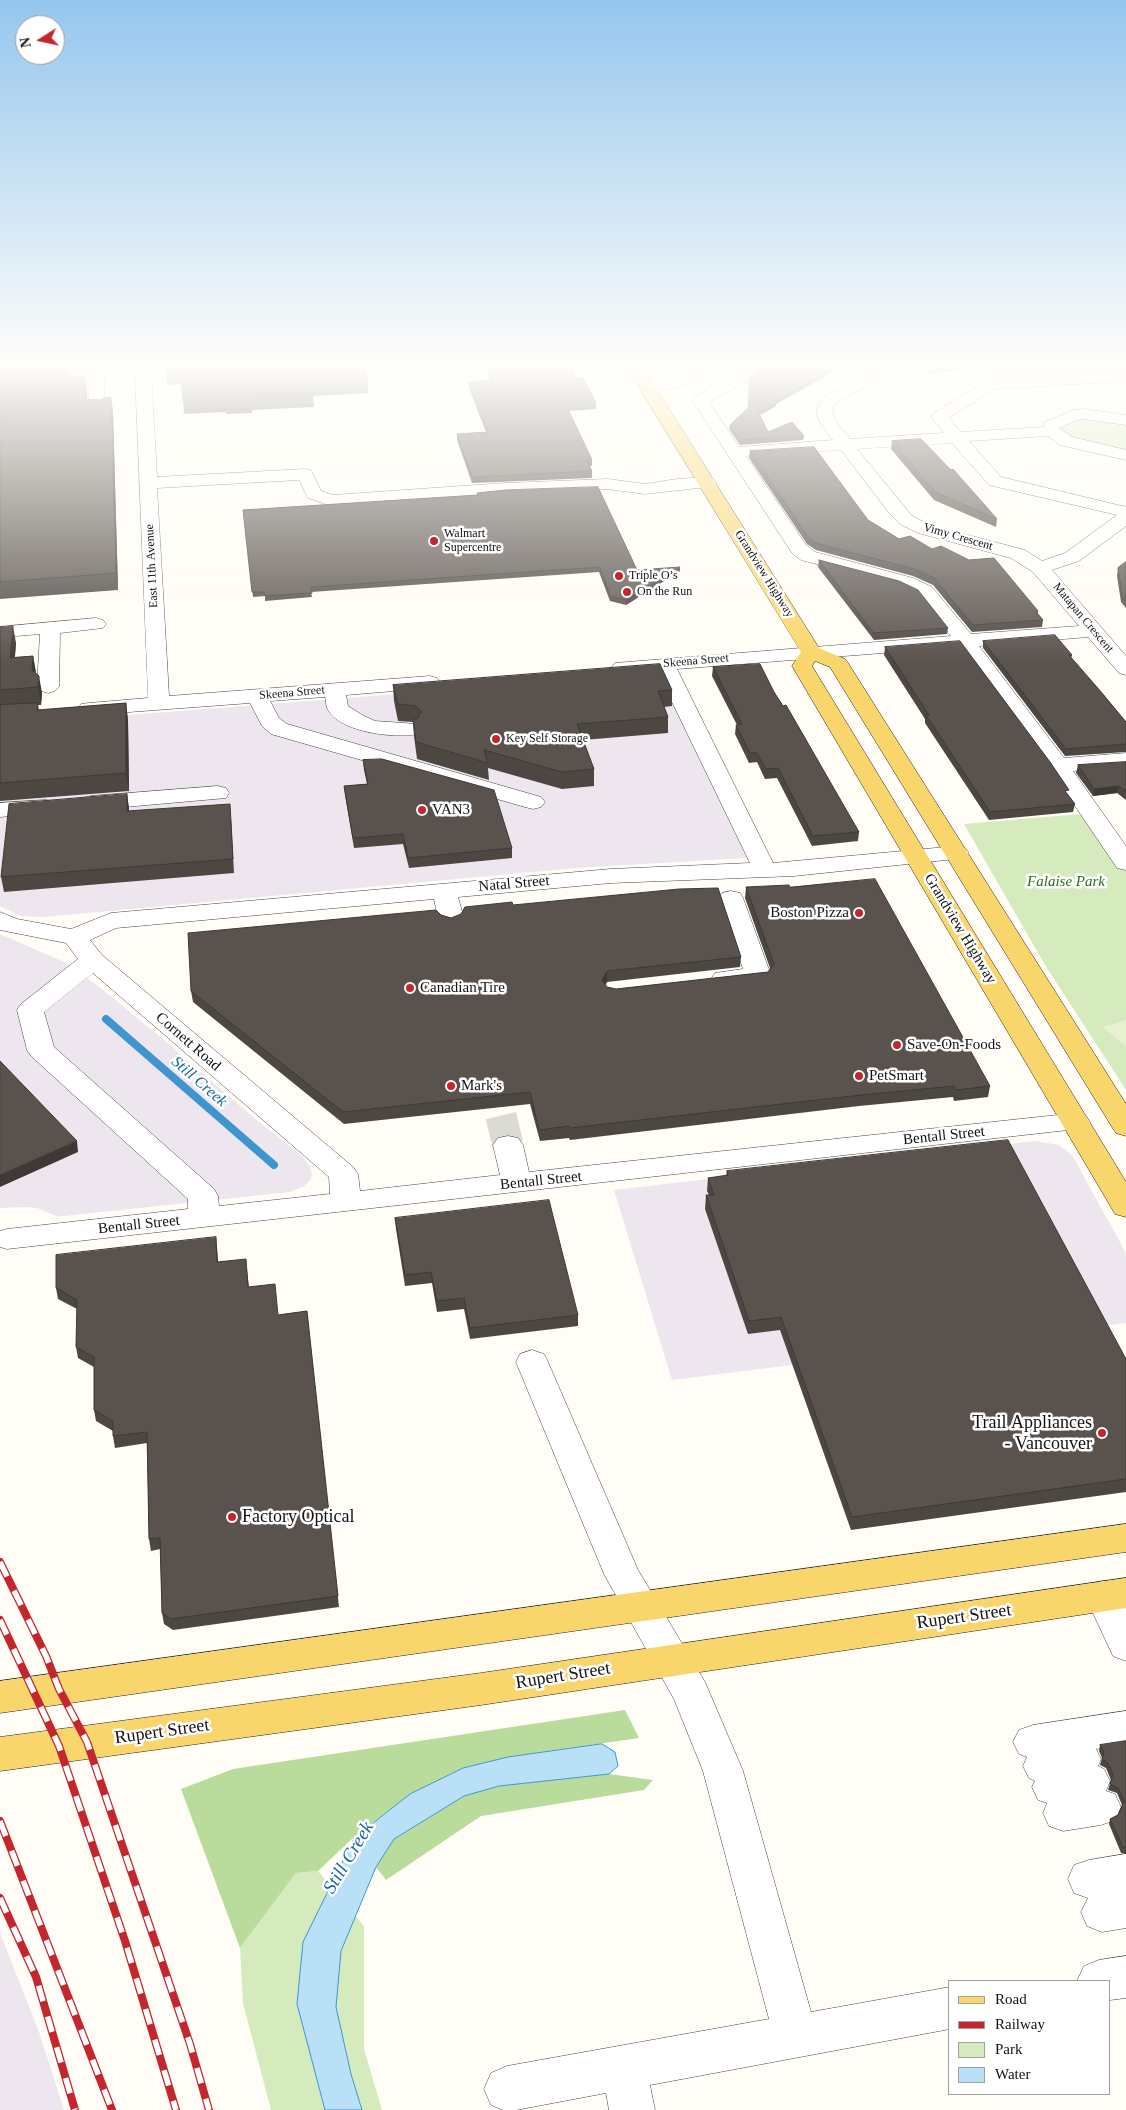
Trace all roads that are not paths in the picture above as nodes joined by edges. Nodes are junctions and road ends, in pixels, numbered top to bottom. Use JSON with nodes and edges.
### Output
{"nodes":[{"id":1,"x":147,"y":467,"type":"edge"},
{"id":2,"x":698,"y":467,"type":"edge"},
{"id":3,"x":745,"y":467,"type":"edge"},
{"id":4,"x":864,"y":467,"type":"edge"},
{"id":5,"x":982,"y":467,"type":"edge"},
{"id":6,"x":707,"y":482,"type":"junction"},
{"id":7,"x":148,"y":483,"type":"junction"},
{"id":8,"x":1123,"y":521,"type":"edge"},
{"id":9,"x":1040,"y":568,"type":"junction"},
{"id":10,"x":96,"y":624,"type":"dead end"},
{"id":11,"x":50,"y":627,"type":"junction"},
{"id":12,"x":16,"y":630,"type":"dead end"},
{"id":13,"x":1093,"y":630,"type":"junction"},
{"id":14,"x":965,"y":640,"type":"junction"},
{"id":15,"x":811,"y":652,"type":"junction"},
{"id":16,"x":664,"y":664,"type":"junction"},
{"id":17,"x":605,"y":668,"type":"edge"},
{"id":18,"x":1126,"y":669,"type":"edge"},
{"id":19,"x":454,"y":680,"type":"edge"},
{"id":20,"x":48,"y":687,"type":"dead end"},
{"id":21,"x":335,"y":690,"type":"junction"},
{"id":22,"x":257,"y":696,"type":"junction"},
{"id":23,"x":159,"y":704,"type":"junction"},
{"id":24,"x":70,"y":711,"type":"edge"},
{"id":25,"x":409,"y":729,"type":"edge"},
{"id":26,"x":1126,"y":760,"type":"edge"},
{"id":27,"x":1058,"y":765,"type":"junction"},
{"id":28,"x":218,"y":793,"type":"dead end"},
{"id":29,"x":533,"y":802,"type":"dead end"},
{"id":30,"x":0,"y":810,"type":"edge"},
{"id":31,"x":956,"y":853,"type":"junction"},
{"id":32,"x":916,"y":857,"type":"junction"},
{"id":33,"x":1126,"y":864,"type":"edge"},
{"id":34,"x":765,"y":870,"type":"junction"},
{"id":35,"x":444,"y":890,"type":"junction"},
{"id":36,"x":731,"y":898,"type":"dead end"},
{"id":37,"x":451,"y":919,"type":"edge"},
{"id":38,"x":0,"y":920,"type":"edge"},
{"id":39,"x":74,"y":937,"type":"junction"},
{"id":40,"x":93,"y":960,"type":"junction"},
{"id":41,"x":703,"y":981,"type":"edge"},
{"id":42,"x":1076,"y":1122,"type":"junction"},
{"id":43,"x":1126,"y":1127,"type":"edge"},
{"id":44,"x":508,"y":1145,"type":"tunnel mouth"},
{"id":45,"x":517,"y":1183,"type":"junction"},
{"id":46,"x":346,"y":1202,"type":"junction"},
{"id":47,"x":1126,"y":1207,"type":"edge"},
{"id":48,"x":204,"y":1218,"type":"junction"},
{"id":49,"x":7,"y":1239,"type":"dead end"},
{"id":50,"x":532,"y":1362,"type":"dead end"},
{"id":51,"x":1126,"y":1538,"type":"edge"},
{"id":52,"x":1115,"y":1595,"type":"edge"},
{"id":53,"x":640,"y":1607,"type":"junction"},
{"id":54,"x":1126,"y":1645,"type":"edge"},
{"id":55,"x":671,"y":1660,"type":"junction"},
{"id":56,"x":0,"y":1697,"type":"edge"},
{"id":57,"x":1126,"y":1728,"type":"edge"},
{"id":58,"x":0,"y":1754,"type":"edge"},
{"id":59,"x":1048,"y":1777,"type":"junction"},
{"id":60,"x":1126,"y":1977,"type":"edge"},
{"id":61,"x":1106,"y":1980,"type":"edge"},
{"id":62,"x":948,"y":2008,"type":"edge"},
{"id":63,"x":796,"y":2036,"type":"junction"},
{"id":64,"x":624,"y":2068,"type":"junction"},
{"id":65,"x":507,"y":2089,"type":"dead end"},
{"id":66,"x":632,"y":2110,"type":"edge"}],
"edges":[{"from":1,"to":7,"type":"street","name":"East 11th Avenue"},
{"from":2,"to":6,"type":"main road","name":"Grandview Highway"},
{"from":3,"to":14,"type":"street"},
{"from":4,"to":9,"type":"street","name":"Vimy Crescent"},
{"from":5,"to":8,"type":"street"},
{"from":6,"to":7,"type":"street"},
{"from":6,"to":15,"type":"main road","name":"Grandview Highway"},
{"from":7,"to":23,"type":"street","name":"East 11th Avenue"},
{"from":8,"to":9,"type":"street"},
{"from":9,"to":13,"type":"street","name":"Matapan Crescent"},
{"from":10,"to":11,"type":"street"},
{"from":11,"to":12,"type":"street"},
{"from":11,"to":20,"type":"street"},
{"from":13,"to":14,"type":"street","name":"Skeena Street"},
{"from":13,"to":18,"type":"street","name":"Matapan Crescent"},
{"from":14,"to":15,"type":"street","name":"Skeena Street"},
{"from":14,"to":27,"type":"street"},
{"from":15,"to":16,"type":"street","name":"Skeena Street"},
{"from":15,"to":31,"type":"main road"},
{"from":15,"to":32,"type":"main road","name":"Grandview Highway"},
{"from":16,"to":17,"type":"street","name":"Skeena Street"},
{"from":16,"to":34,"type":"street"},
{"from":19,"to":21,"type":"street","name":"Skeena Street"},
{"from":21,"to":22,"type":"street","name":"Skeena Street"},
{"from":21,"to":25,"type":"street"},
{"from":22,"to":23,"type":"street","name":"Skeena Street"},
{"from":22,"to":29,"type":"street"},
{"from":23,"to":24,"type":"street","name":"Skeena Street"},
{"from":26,"to":27,"type":"street"},
{"from":27,"to":33,"type":"street"},
{"from":28,"to":30,"type":"street"},
{"from":31,"to":32,"type":"street","name":"Natal Street"},
{"from":31,"to":43,"type":"main road"},
{"from":32,"to":34,"type":"street","name":"Natal Street"},
{"from":32,"to":42,"type":"main road","name":"Grandview Highway"},
{"from":34,"to":35,"type":"street","name":"Natal Street"},
{"from":35,"to":37,"type":"street"},
{"from":35,"to":39,"type":"street","name":"Natal Street"},
{"from":36,"to":41,"type":"street"},
{"from":38,"to":39,"type":"street"},
{"from":39,"to":40,"type":"street","name":"Cornett Road"},
{"from":40,"to":46,"type":"street","name":"Cornett Road"},
{"from":40,"to":48,"type":"street"},
{"from":42,"to":45,"type":"street","name":"Bentall Street"},
{"from":42,"to":47,"type":"main road","name":"Grandview Highway"},
{"from":44,"to":45,"type":"street"},
{"from":45,"to":46,"type":"street","name":"Bentall Street"},
{"from":46,"to":48,"type":"street","name":"Bentall Street"},
{"from":48,"to":49,"type":"street","name":"Bentall Street"},
{"from":50,"to":53,"type":"street"},
{"from":51,"to":53,"type":"main road"},
{"from":52,"to":54,"type":"street"},
{"from":52,"to":55,"type":"main road","name":"Rupert Street"},
{"from":53,"to":55,"type":"street"},
{"from":53,"to":56,"type":"main road"},
{"from":55,"to":58,"type":"main road","name":"Rupert Street"},
{"from":55,"to":63,"type":"street"},
{"from":57,"to":59,"type":"street"},
{"from":59,"to":59,"type":"street"},
{"from":60,"to":61,"type":"street"},
{"from":62,"to":63,"type":"street"},
{"from":63,"to":64,"type":"street"},
{"from":64,"to":65,"type":"street"},
{"from":64,"to":66,"type":"street"}]}
